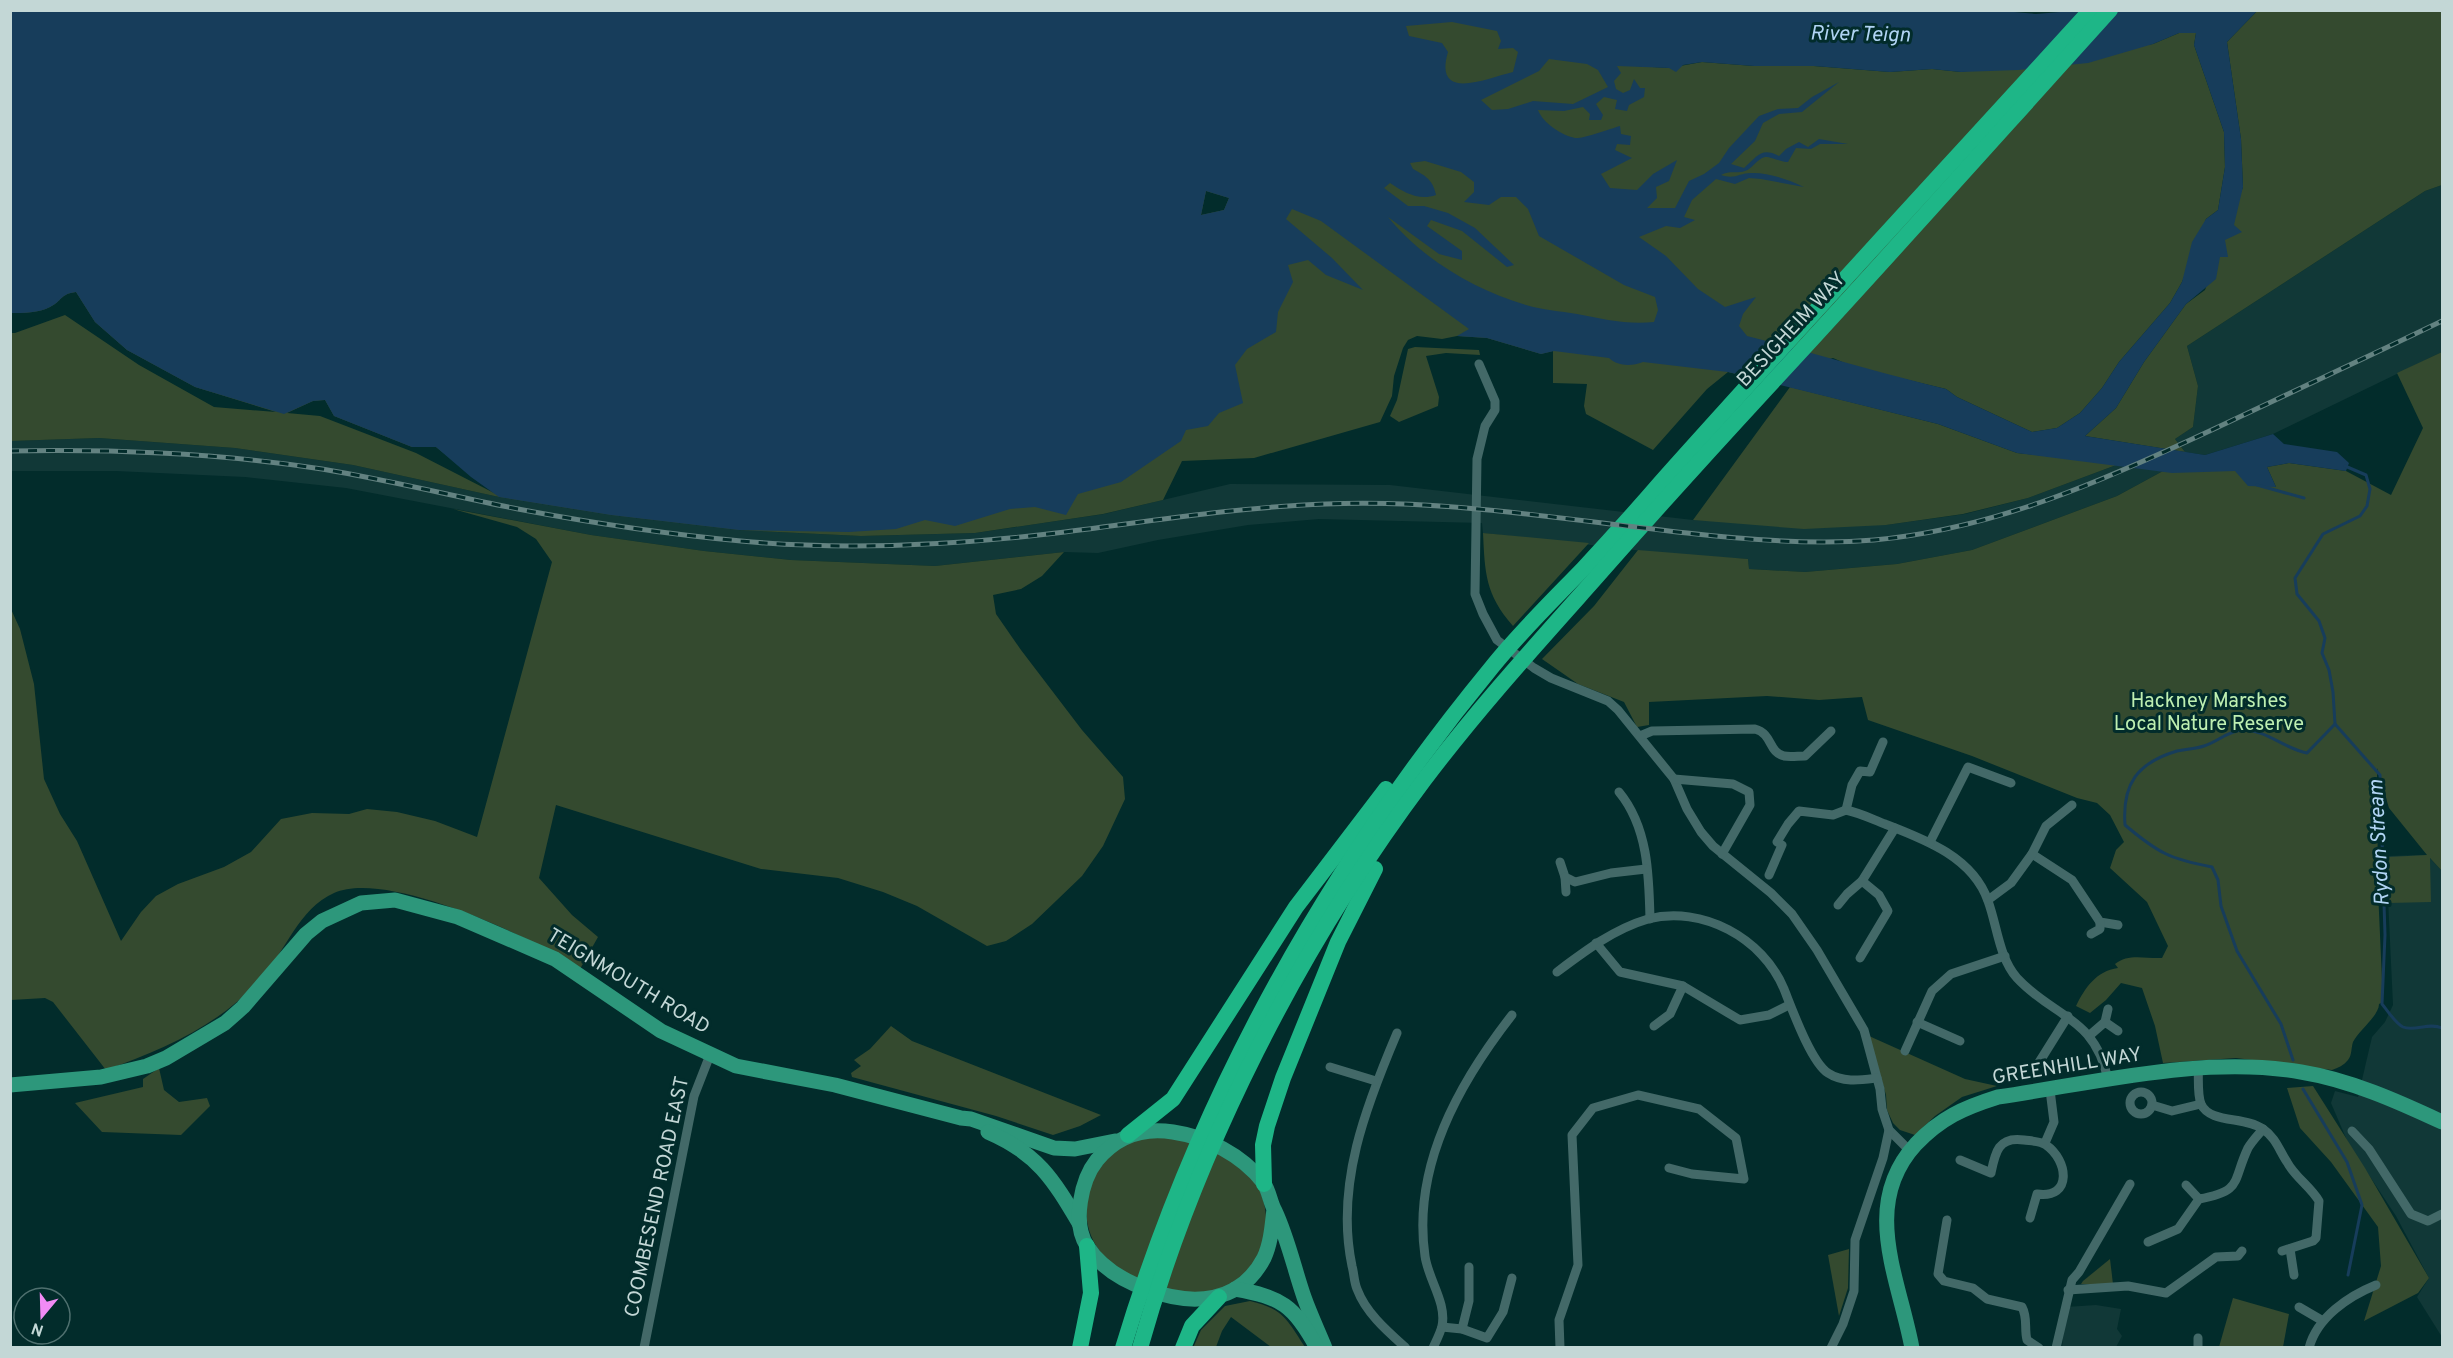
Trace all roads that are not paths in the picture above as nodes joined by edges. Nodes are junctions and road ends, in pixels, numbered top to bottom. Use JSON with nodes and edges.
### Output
{"nodes":[{"id":1,"x":2091,"y":10,"type":"edge"},
{"id":2,"x":2110,"y":10,"type":"edge"},
{"id":3,"x":1479,"y":364,"type":"dead end"},
{"id":4,"x":1707,"y":442,"type":"junction"},
{"id":5,"x":1612,"y":548,"type":"junction"},
{"id":6,"x":1831,"y":731,"type":"dead end"},
{"id":7,"x":1640,"y":736,"type":"junction"},
{"id":8,"x":1434,"y":740,"type":"junction"},
{"id":9,"x":1883,"y":742,"type":"dead end"},
{"id":10,"x":1674,"y":779,"type":"junction"},
{"id":11,"x":1423,"y":781,"type":"junction"},
{"id":12,"x":2011,"y":783,"type":"dead end"},
{"id":13,"x":1619,"y":792,"type":"dead end"},
{"id":14,"x":2072,"y":805,"type":"dead end"},
{"id":15,"x":1846,"y":810,"type":"junction"},
{"id":16,"x":1894,"y":828,"type":"junction"},
{"id":17,"x":1930,"y":842,"type":"junction"},
{"id":18,"x":1722,"y":854,"type":"junction"},
{"id":19,"x":2032,"y":854,"type":"junction"},
{"id":20,"x":1560,"y":862,"type":"dead end"},
{"id":21,"x":1646,"y":869,"type":"junction"},
{"id":22,"x":1769,"y":875,"type":"dead end"},
{"id":23,"x":1564,"y":877,"type":"junction"},
{"id":24,"x":1862,"y":881,"type":"junction"},
{"id":25,"x":1566,"y":892,"type":"dead end"},
{"id":26,"x":1988,"y":900,"type":"junction"},
{"id":27,"x":1838,"y":905,"type":"dead end"},
{"id":28,"x":1650,"y":919,"type":"junction"},
{"id":29,"x":2100,"y":922,"type":"junction"},
{"id":30,"x":2118,"y":925,"type":"dead end"},
{"id":31,"x":2091,"y":934,"type":"dead end"},
{"id":32,"x":1596,"y":943,"type":"junction"},
{"id":33,"x":2005,"y":956,"type":"junction"},
{"id":34,"x":1860,"y":958,"type":"dead end"},
{"id":35,"x":1557,"y":972,"type":"dead end"},
{"id":36,"x":1683,"y":986,"type":"junction"},
{"id":37,"x":1789,"y":1005,"type":"junction"},
{"id":38,"x":2108,"y":1009,"type":"dead end"},
{"id":39,"x":1512,"y":1015,"type":"dead end"},
{"id":40,"x":2068,"y":1016,"type":"junction"},
{"id":41,"x":1917,"y":1022,"type":"junction"},
{"id":42,"x":2105,"y":1022,"type":"junction"},
{"id":43,"x":1653,"y":1026,"type":"dead end"},
{"id":44,"x":2118,"y":1031,"type":"dead end"},
{"id":45,"x":1397,"y":1033,"type":"dead end"},
{"id":46,"x":2090,"y":1035,"type":"junction"},
{"id":47,"x":1960,"y":1041,"type":"dead end"},
{"id":48,"x":2033,"y":1049,"type":"dead end"},
{"id":49,"x":1905,"y":1051,"type":"dead end"},
{"id":50,"x":2044,"y":1054,"type":"junction"},
{"id":51,"x":710,"y":1055,"type":"junction"},
{"id":52,"x":2037,"y":1064,"type":"dead end"},
{"id":53,"x":1330,"y":1067,"type":"dead end"},
{"id":54,"x":2198,"y":1067,"type":"junction"},
{"id":55,"x":1877,"y":1078,"type":"junction"},
{"id":56,"x":2108,"y":1080,"type":"junction"},
{"id":57,"x":1376,"y":1081,"type":"junction"},
{"id":58,"x":10,"y":1085,"type":"edge"},
{"id":59,"x":2050,"y":1090,"type":"junction"},
{"id":60,"x":2201,"y":1104,"type":"junction"},
{"id":61,"x":2152,"y":1105,"type":"dead end"},
{"id":62,"x":1218,"y":1116,"type":"junction"},
{"id":63,"x":961,"y":1118,"type":"junction"},
{"id":64,"x":2442,"y":1122,"type":"edge"},
{"id":65,"x":2263,"y":1129,"type":"junction"},
{"id":66,"x":1889,"y":1130,"type":"junction"},
{"id":67,"x":2352,"y":1131,"type":"dead end"},
{"id":68,"x":1122,"y":1138,"type":"junction"},
{"id":69,"x":2045,"y":1143,"type":"junction"},
{"id":70,"x":1910,"y":1151,"type":"junction"},
{"id":71,"x":1960,"y":1160,"type":"dead end"},
{"id":72,"x":1669,"y":1168,"type":"dead end"},
{"id":73,"x":1264,"y":1184,"type":"junction"},
{"id":74,"x":2130,"y":1184,"type":"dead end"},
{"id":75,"x":2186,"y":1185,"type":"dead end"},
{"id":76,"x":2199,"y":1199,"type":"junction"},
{"id":77,"x":1274,"y":1209,"type":"junction"},
{"id":78,"x":2442,"y":1214,"type":"edge"},
{"id":79,"x":2030,"y":1218,"type":"dead end"},
{"id":80,"x":1947,"y":1220,"type":"dead end"},
{"id":81,"x":1079,"y":1223,"type":"junction"},
{"id":82,"x":2148,"y":1242,"type":"dead end"},
{"id":83,"x":1087,"y":1246,"type":"junction"},
{"id":84,"x":2242,"y":1251,"type":"dead end"},
{"id":85,"x":1469,"y":1268,"type":"dead end"},
{"id":86,"x":2294,"y":1275,"type":"dead end"},
{"id":87,"x":1512,"y":1278,"type":"dead end"},
{"id":88,"x":2376,"y":1285,"type":"dead end"},
{"id":89,"x":1235,"y":1289,"type":"junction"},
{"id":90,"x":2068,"y":1290,"type":"junction"},
{"id":91,"x":1219,"y":1297,"type":"junction"},
{"id":92,"x":2299,"y":1307,"type":"dead end"},
{"id":93,"x":1140,"y":1317,"type":"junction"},
{"id":94,"x":2323,"y":1322,"type":"junction"},
{"id":95,"x":1442,"y":1328,"type":"junction"},
{"id":96,"x":1462,"y":1329,"type":"junction"},
{"id":97,"x":644,"y":1347,"type":"edge"},
{"id":98,"x":1080,"y":1347,"type":"edge"},
{"id":99,"x":1123,"y":1347,"type":"edge"},
{"id":100,"x":1140,"y":1347,"type":"edge"},
{"id":101,"x":1183,"y":1347,"type":"edge"},
{"id":102,"x":1317,"y":1347,"type":"edge"},
{"id":103,"x":1326,"y":1347,"type":"edge"},
{"id":104,"x":1406,"y":1347,"type":"edge"},
{"id":105,"x":1433,"y":1347,"type":"edge"},
{"id":106,"x":1560,"y":1347,"type":"edge"},
{"id":107,"x":1831,"y":1347,"type":"edge"},
{"id":108,"x":1912,"y":1347,"type":"edge"},
{"id":109,"x":2039,"y":1347,"type":"edge"},
{"id":110,"x":2056,"y":1347,"type":"edge"},
{"id":111,"x":2309,"y":1347,"type":"edge"}],
"edges":[{"from":1,"to":4,"type":"highway","name":"BESIGHEIM WAY"},
{"from":2,"to":4,"type":"highway","name":"BESIGHEIM WAY"},
{"from":3,"to":7,"type":"street"},
{"from":4,"to":5,"type":"highway","name":"BESIGHEIM WAY"},
{"from":5,"to":8,"type":"highway","name":"BESIGHEIM WAY"},
{"from":5,"to":11,"type":"highway","name":"BESIGHEIM WAY"},
{"from":6,"to":7,"type":"street"},
{"from":7,"to":10,"type":"street"},
{"from":8,"to":62,"type":"highway"},
{"from":8,"to":68,"type":"highway"},
{"from":9,"to":15,"type":"street"},
{"from":10,"to":18,"type":"street"},
{"from":10,"to":18,"type":"street"},
{"from":11,"to":62,"type":"highway"},
{"from":11,"to":73,"type":"highway"},
{"from":12,"to":17,"type":"street"},
{"from":13,"to":21,"type":"street"},
{"from":14,"to":19,"type":"street"},
{"from":15,"to":16,"type":"street"},
{"from":15,"to":22,"type":"street"},
{"from":16,"to":17,"type":"street"},
{"from":16,"to":24,"type":"street"},
{"from":17,"to":26,"type":"street"},
{"from":18,"to":55,"type":"street"},
{"from":19,"to":26,"type":"street"},
{"from":19,"to":29,"type":"street"},
{"from":20,"to":23,"type":"street"},
{"from":21,"to":23,"type":"street"},
{"from":21,"to":28,"type":"street"},
{"from":23,"to":25,"type":"street"},
{"from":24,"to":27,"type":"street"},
{"from":24,"to":34,"type":"street"},
{"from":26,"to":33,"type":"street"},
{"from":28,"to":32,"type":"street"},
{"from":28,"to":37,"type":"street"},
{"from":29,"to":30,"type":"street"},
{"from":29,"to":31,"type":"street"},
{"from":32,"to":35,"type":"street"},
{"from":32,"to":36,"type":"street"},
{"from":33,"to":40,"type":"street"},
{"from":33,"to":41,"type":"street"},
{"from":36,"to":37,"type":"street"},
{"from":36,"to":43,"type":"street"},
{"from":37,"to":55,"type":"street"},
{"from":38,"to":42,"type":"street"},
{"from":39,"to":95,"type":"street"},
{"from":40,"to":46,"type":"street"},
{"from":40,"to":50,"type":"street"},
{"from":41,"to":47,"type":"street"},
{"from":41,"to":49,"type":"street"},
{"from":42,"to":44,"type":"street"},
{"from":42,"to":46,"type":"street"},
{"from":45,"to":57,"type":"street"},
{"from":46,"to":56,"type":"street"},
{"from":48,"to":50,"type":"street"},
{"from":50,"to":52,"type":"street"},
{"from":51,"to":58,"type":"main road","name":"TEIGNMOUTH ROAD"},
{"from":51,"to":63,"type":"main road","name":"TEIGNMOUTH ROAD"},
{"from":51,"to":97,"type":"street","name":"COOMBESEND ROAD EAST"},
{"from":53,"to":57,"type":"street"},
{"from":54,"to":56,"type":"main road","name":"GREENHILL WAY"},
{"from":54,"to":60,"type":"street"},
{"from":54,"to":64,"type":"main road","name":"GREENHILL WAY"},
{"from":55,"to":66,"type":"street"},
{"from":56,"to":59,"type":"main road","name":"GREENHILL WAY"},
{"from":57,"to":104,"type":"street"},
{"from":59,"to":69,"type":"street"},
{"from":59,"to":70,"type":"main road","name":"GREENHILL WAY"},
{"from":60,"to":61,"type":"street"},
{"from":60,"to":65,"type":"street"},
{"from":62,"to":93,"type":"highway"},
{"from":63,"to":68,"type":"main road","name":"TEIGNMOUTH ROAD"},
{"from":63,"to":81,"type":"main road","name":"TEIGNMOUTH ROAD"},
{"from":65,"to":76,"type":"street"},
{"from":65,"to":86,"type":"street"},
{"from":66,"to":70,"type":"street"},
{"from":66,"to":107,"type":"street"},
{"from":67,"to":78,"type":"street"},
{"from":68,"to":73,"type":"main road"},
{"from":68,"to":81,"type":"main road"},
{"from":69,"to":71,"type":"street"},
{"from":69,"to":79,"type":"street"},
{"from":70,"to":108,"type":"main road","name":"GREENHILL WAY"},
{"from":72,"to":106,"type":"street"},
{"from":73,"to":77,"type":"main road"},
{"from":74,"to":90,"type":"street"},
{"from":75,"to":76,"type":"street"},
{"from":76,"to":82,"type":"street"},
{"from":77,"to":89,"type":"main road"},
{"from":77,"to":103,"type":"main road"},
{"from":80,"to":109,"type":"street"},
{"from":81,"to":83,"type":"main road"},
{"from":83,"to":91,"type":"main road"},
{"from":83,"to":98,"type":"highway"},
{"from":84,"to":90,"type":"street"},
{"from":85,"to":96,"type":"street"},
{"from":87,"to":96,"type":"street"},
{"from":88,"to":94,"type":"street"},
{"from":89,"to":91,"type":"main road"},
{"from":89,"to":102,"type":"main road"},
{"from":90,"to":110,"type":"street"},
{"from":91,"to":101,"type":"highway"},
{"from":92,"to":94,"type":"street"},
{"from":93,"to":99,"type":"highway"},
{"from":93,"to":100,"type":"highway"},
{"from":94,"to":111,"type":"street"},
{"from":95,"to":96,"type":"street"},
{"from":95,"to":105,"type":"street"}]}
